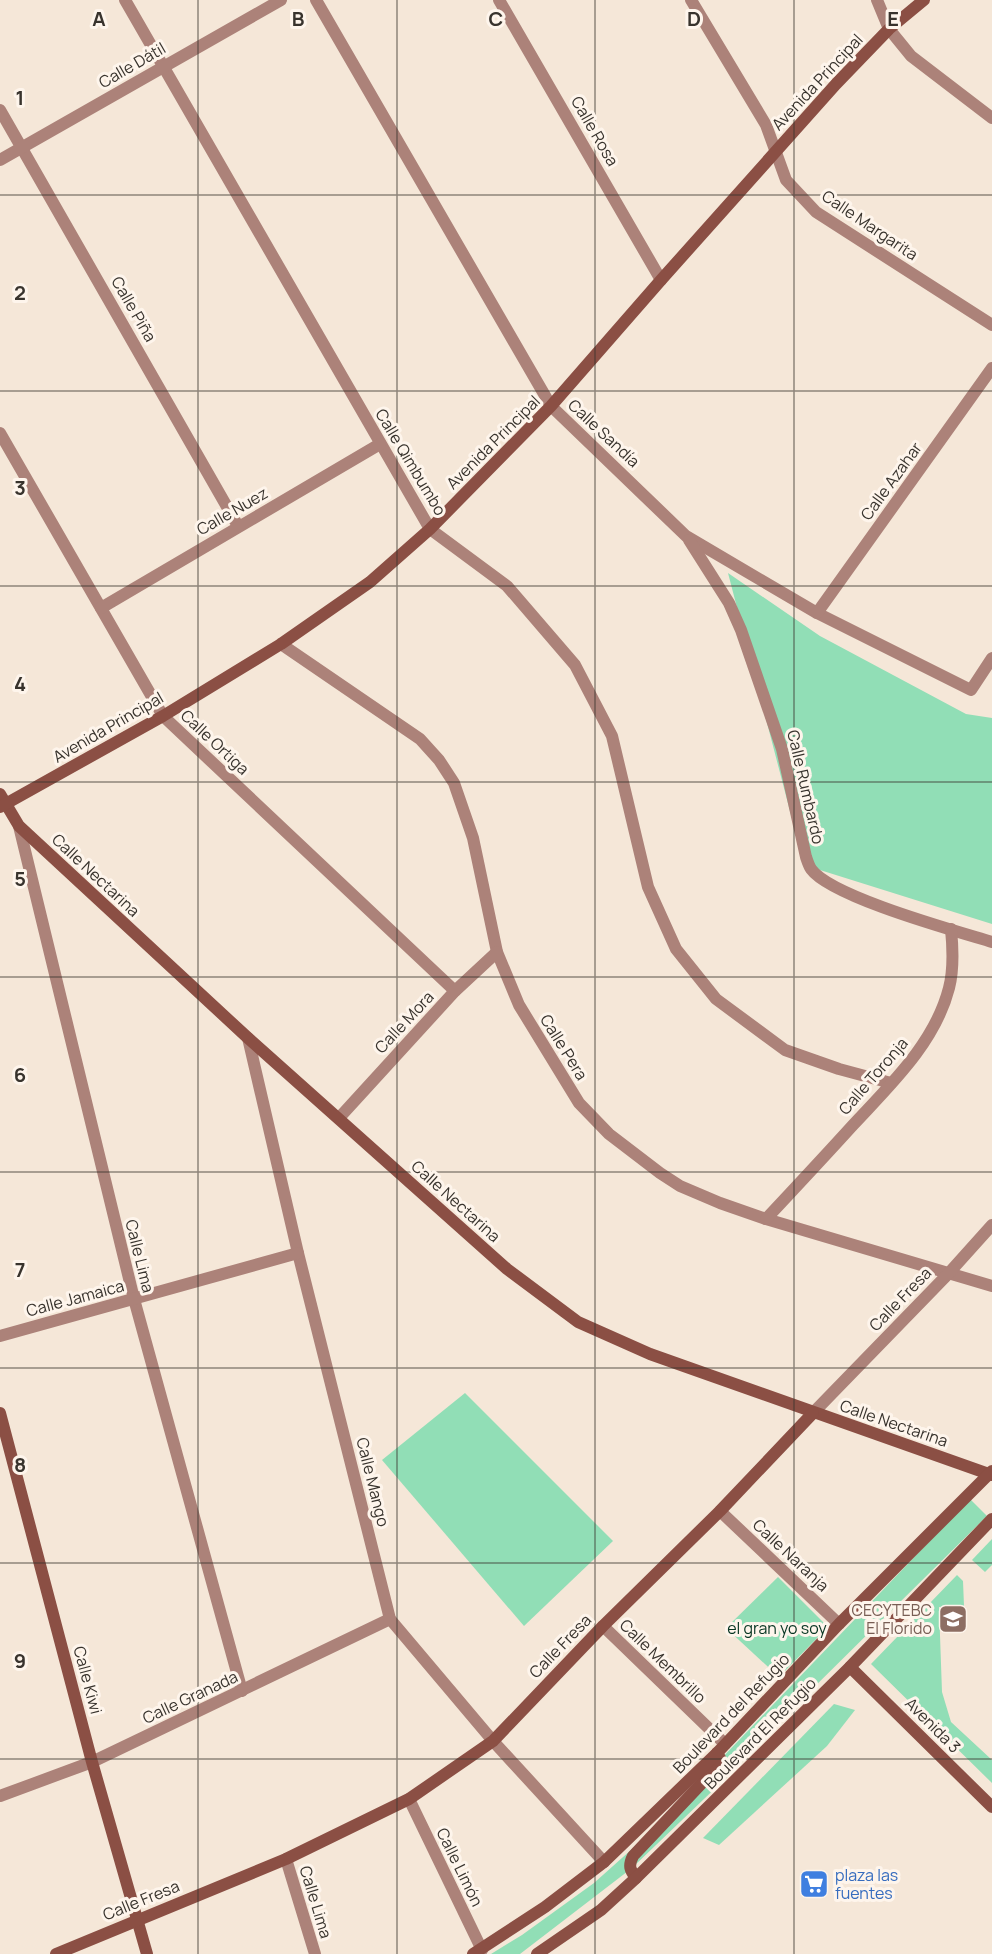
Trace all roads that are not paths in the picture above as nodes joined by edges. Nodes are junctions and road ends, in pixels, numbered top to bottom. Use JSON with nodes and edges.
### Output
{"nodes":[{"id":1,"x":125,"y":0,"type":"edge"},
{"id":2,"x":281,"y":0,"type":"edge"},
{"id":3,"x":316,"y":0,"type":"edge"},
{"id":4,"x":499,"y":0,"type":"edge"},
{"id":5,"x":692,"y":0,"type":"edge"},
{"id":6,"x":877,"y":0,"type":"edge"},
{"id":7,"x":924,"y":0,"type":"edge"},
{"id":8,"x":889,"y":29,"type":"junction"},
{"id":9,"x":162,"y":67,"type":"junction"},
{"id":10,"x":0,"y":110,"type":"edge"},
{"id":11,"x":992,"y":118,"type":"edge"},
{"id":12,"x":23,"y":147,"type":"junction"},
{"id":13,"x":776,"y":151,"type":"junction"},
{"id":14,"x":0,"y":160,"type":"edge"},
{"id":15,"x":661,"y":280,"type":"junction"},
{"id":16,"x":992,"y":325,"type":"edge"},
{"id":17,"x":992,"y":368,"type":"edge"},
{"id":18,"x":551,"y":406,"type":"junction"},
{"id":19,"x":0,"y":433,"type":"edge"},
{"id":20,"x":380,"y":444,"type":"junction"},
{"id":21,"x":238,"y":526,"type":"junction"},
{"id":22,"x":430,"y":529,"type":"junction"},
{"id":23,"x":686,"y":536,"type":"junction"},
{"id":24,"x":101,"y":608,"type":"junction"},
{"id":25,"x":816,"y":613,"type":"junction"},
{"id":26,"x":281,"y":644,"type":"junction"},
{"id":27,"x":992,"y":658,"type":"edge"},
{"id":28,"x":162,"y":716,"type":"junction"},
{"id":29,"x":2,"y":802,"type":"edge"},
{"id":30,"x":19,"y":826,"type":"junction"},
{"id":31,"x":951,"y":929,"type":"junction"},
{"id":32,"x":992,"y":942,"type":"edge"},
{"id":33,"x":497,"y":952,"type":"junction"},
{"id":34,"x":455,"y":991,"type":"junction"},
{"id":35,"x":248,"y":1038,"type":"junction"},
{"id":36,"x":891,"y":1083,"type":"junction"},
{"id":37,"x":339,"y":1118,"type":"junction"},
{"id":38,"x":766,"y":1219,"type":"junction"},
{"id":39,"x":992,"y":1225,"type":"edge"},
{"id":40,"x":298,"y":1253,"type":"junction"},
{"id":41,"x":948,"y":1274,"type":"junction"},
{"id":42,"x":992,"y":1286,"type":"edge"},
{"id":43,"x":134,"y":1299,"type":"junction"},
{"id":44,"x":0,"y":1336,"type":"edge"},
{"id":45,"x":0,"y":1413,"type":"edge"},
{"id":46,"x":813,"y":1413,"type":"junction"},
{"id":47,"x":991,"y":1473,"type":"edge"},
{"id":48,"x":720,"y":1511,"type":"junction"},
{"id":49,"x":992,"y":1518,"type":"edge"},
{"id":50,"x":390,"y":1619,"type":"junction"},
{"id":51,"x":839,"y":1624,"type":"junction"},
{"id":52,"x":603,"y":1626,"type":"junction"},
{"id":53,"x":850,"y":1667,"type":"junction"},
{"id":54,"x":242,"y":1691,"type":"junction"},
{"id":55,"x":493,"y":1741,"type":"junction"},
{"id":56,"x":721,"y":1748,"type":"junction"},
{"id":57,"x":92,"y":1761,"type":"junction"},
{"id":58,"x":0,"y":1796,"type":"edge"},
{"id":59,"x":409,"y":1799,"type":"junction"},
{"id":60,"x":992,"y":1807,"type":"edge"},
{"id":61,"x":286,"y":1860,"type":"junction"},
{"id":62,"x":604,"y":1862,"type":"junction"},
{"id":63,"x":636,"y":1878,"type":"junction"},
{"id":64,"x":138,"y":1919,"type":"junction"},
{"id":65,"x":477,"y":1952,"type":"edge"},
{"id":66,"x":56,"y":1954,"type":"edge"},
{"id":67,"x":147,"y":1954,"type":"edge"},
{"id":68,"x":315,"y":1954,"type":"edge"},
{"id":69,"x":537,"y":1954,"type":"edge"}],
"edges":[{"from":1,"to":9,"type":"street","name":"Calle Qimbumbo"},
{"from":2,"to":9,"type":"street","name":"Calle Dátil"},
{"from":3,"to":18,"type":"street","name":"Calle Sandía"},
{"from":4,"to":15,"type":"street","name":"Calle Rosa"},
{"from":5,"to":13,"type":"street","name":"Calle Margarita"},
{"from":6,"to":8,"type":"street"},
{"from":7,"to":8,"type":"street","name":"Avenida Principal"},
{"from":8,"to":11,"type":"street"},
{"from":8,"to":13,"type":"street","name":"Avenida Principal"},
{"from":9,"to":12,"type":"street","name":"Calle Dátil"},
{"from":9,"to":20,"type":"street","name":"Calle Qimbumbo"},
{"from":10,"to":12,"type":"street","name":"Calle Piña"},
{"from":12,"to":14,"type":"street","name":"Calle Dátil"},
{"from":12,"to":21,"type":"street","name":"Calle Piña"},
{"from":13,"to":15,"type":"street","name":"Avenida Principal"},
{"from":13,"to":16,"type":"street","name":"Calle Margarita"},
{"from":15,"to":18,"type":"street","name":"Avenida Principal"},
{"from":17,"to":25,"type":"street","name":"Calle Azahar"},
{"from":18,"to":22,"type":"street","name":"Avenida Principal"},
{"from":18,"to":23,"type":"street","name":"Calle Sandía"},
{"from":19,"to":24,"type":"street","name":"Calle Ortiga"},
{"from":20,"to":21,"type":"street","name":"Calle Nuez"},
{"from":20,"to":22,"type":"street","name":"Calle Qimbumbo"},
{"from":21,"to":24,"type":"street","name":"Calle Nuez"},
{"from":22,"to":26,"type":"street","name":"Avenida Principal"},
{"from":22,"to":36,"type":"street","name":"Calle Qimbumbo"},
{"from":23,"to":25,"type":"street","name":"Calle Sandía"},
{"from":23,"to":31,"type":"street","name":"Calle Rumbardo"},
{"from":24,"to":28,"type":"street","name":"Calle Ortiga"},
{"from":25,"to":27,"type":"street","name":"Calle Sandía"},
{"from":26,"to":28,"type":"street","name":"Avenida Principal"},
{"from":26,"to":33,"type":"street","name":"Calle Pera"},
{"from":28,"to":29,"type":"street","name":"Avenida Principal"},
{"from":28,"to":34,"type":"street","name":"Calle Ortiga"},
{"from":29,"to":30,"type":"street","name":"Calle Nectarina"},
{"from":30,"to":35,"type":"street","name":"Calle Nectarina"},
{"from":30,"to":43,"type":"street","name":"Calle Lima"},
{"from":31,"to":32,"type":"street","name":"Calle Rumbardo"},
{"from":31,"to":36,"type":"street","name":"Calle Toronja"},
{"from":33,"to":34,"type":"street","name":"Calle Mora"},
{"from":33,"to":38,"type":"street","name":"Calle Pera"},
{"from":34,"to":37,"type":"street","name":"Calle Mora"},
{"from":35,"to":37,"type":"street","name":"Calle Nectarina"},
{"from":35,"to":40,"type":"street","name":"Calle Mango"},
{"from":36,"to":38,"type":"street","name":"Calle Toronja"},
{"from":37,"to":46,"type":"street","name":"Calle Nectarina"},
{"from":38,"to":41,"type":"street","name":"Calle Pera"},
{"from":39,"to":41,"type":"street","name":"Calle Fresa"},
{"from":40,"to":43,"type":"street","name":"Calle Jamaica"},
{"from":40,"to":50,"type":"street","name":"Calle Mango"},
{"from":41,"to":42,"type":"street","name":"Calle Pera"},
{"from":41,"to":46,"type":"street","name":"Calle Fresa"},
{"from":43,"to":44,"type":"street","name":"Calle Jamaica"},
{"from":43,"to":54,"type":"street","name":"Calle Lima"},
{"from":45,"to":57,"type":"street","name":"Calle Kiwi"},
{"from":46,"to":47,"type":"street","name":"Calle Nectarina"},
{"from":46,"to":48,"type":"street","name":"Calle Fresa"},
{"from":47,"to":51,"type":"street","name":"Boulevard del Refugio"},
{"from":48,"to":51,"type":"street","name":"Calle Naranja"},
{"from":48,"to":52,"type":"street","name":"Calle Fresa"},
{"from":49,"to":53,"type":"street","name":"Boulevard El Refugio"},
{"from":50,"to":54,"type":"street","name":"Calle Granada"},
{"from":50,"to":55,"type":"street","name":"Calle Mango"},
{"from":51,"to":56,"type":"street","name":"Boulevard del Refugio"},
{"from":52,"to":55,"type":"street","name":"Calle Fresa"},
{"from":52,"to":56,"type":"street","name":"Calle Membrillo"},
{"from":53,"to":60,"type":"street","name":"Avenida 3"},
{"from":53,"to":63,"type":"street","name":"Boulevard El Refugio"},
{"from":54,"to":57,"type":"street","name":"Calle Granada"},
{"from":55,"to":59,"type":"street","name":"Calle Fresa"},
{"from":55,"to":62,"type":"street","name":"Calle Mango"},
{"from":56,"to":62,"type":"street","name":"Boulevard del Refugio"},
{"from":56,"to":63,"type":"street"},
{"from":57,"to":58,"type":"street","name":"Calle Granada"},
{"from":57,"to":64,"type":"street","name":"Calle Kiwi"},
{"from":59,"to":61,"type":"street","name":"Calle Fresa"},
{"from":59,"to":65,"type":"street","name":"Calle Limón"},
{"from":61,"to":64,"type":"street","name":"Calle Fresa"},
{"from":61,"to":68,"type":"street","name":"Calle Lima"},
{"from":62,"to":65,"type":"street","name":"Boulevard del Refugio"},
{"from":63,"to":69,"type":"street","name":"Boulevard El Refugio"},
{"from":64,"to":66,"type":"street","name":"Calle Fresa"},
{"from":64,"to":67,"type":"street","name":"Calle Kiwi"}]}
